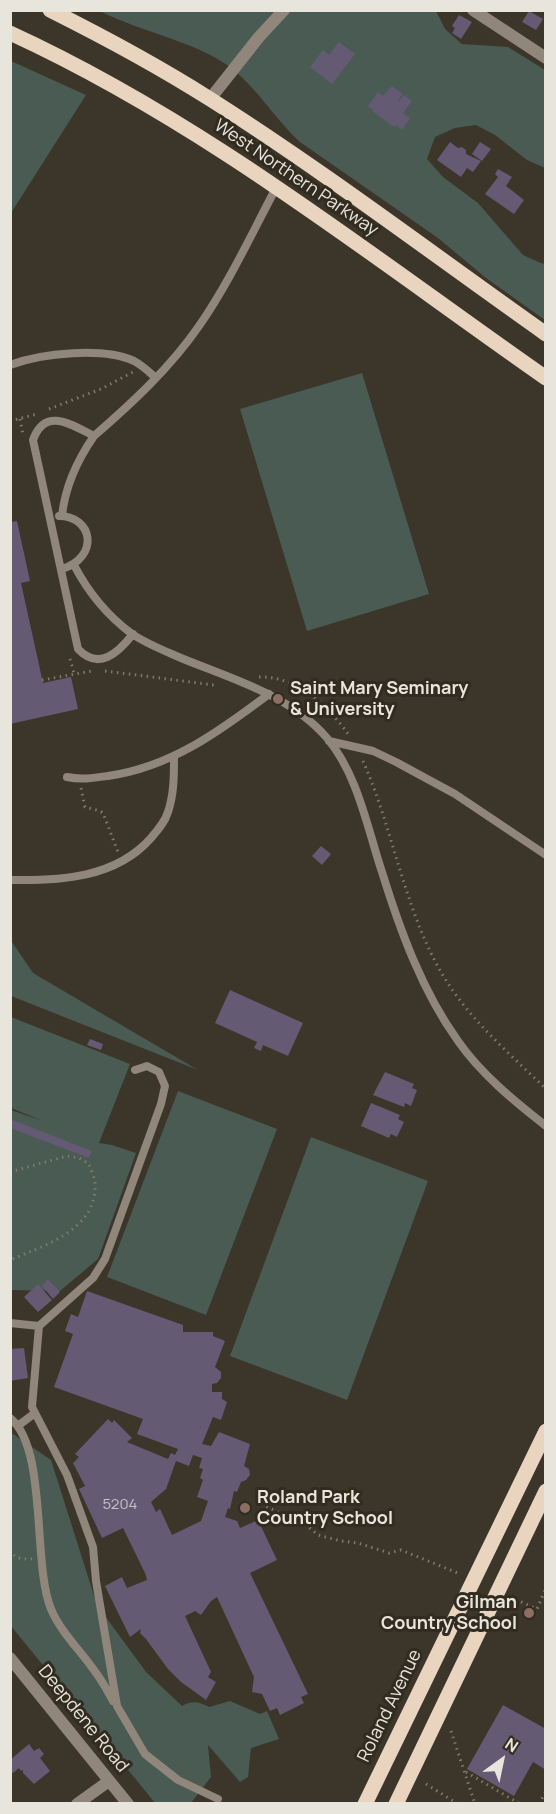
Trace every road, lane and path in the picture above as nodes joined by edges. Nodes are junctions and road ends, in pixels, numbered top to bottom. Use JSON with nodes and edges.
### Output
{"nodes":[{"id":1,"x":50,"y":10,"type":"edge"},
{"id":2,"x":284,"y":10,"type":"edge"},
{"id":3,"x":473,"y":10,"type":"edge"},
{"id":4,"x":10,"y":33,"type":"edge"},
{"id":5,"x":546,"y":58,"type":"edge"},
{"id":6,"x":210,"y":99,"type":"junction"},
{"id":7,"x":277,"y":186,"type":"junction"},
{"id":8,"x":546,"y":334,"type":"edge"},
{"id":9,"x":10,"y":365,"type":"edge"},
{"id":10,"x":135,"y":371,"type":"dead end"},
{"id":11,"x":156,"y":378,"type":"junction"},
{"id":12,"x":546,"y":378,"type":"edge"},
{"id":13,"x":10,"y":421,"type":"edge"},
{"id":14,"x":94,"y":436,"type":"junction"},
{"id":15,"x":62,"y":516,"type":"junction"},
{"id":16,"x":51,"y":518,"type":"junction"},
{"id":17,"x":74,"y":565,"type":"junction"},
{"id":18,"x":62,"y":569,"type":"junction"},
{"id":19,"x":133,"y":634,"type":"junction"},
{"id":20,"x":254,"y":677,"type":"dead end"},
{"id":21,"x":42,"y":680,"type":"dead end"},
{"id":22,"x":221,"y":685,"type":"dead end"},
{"id":23,"x":269,"y":694,"type":"junction"},
{"id":24,"x":351,"y":737,"type":"dead end"},
{"id":25,"x":329,"y":741,"type":"junction"},
{"id":26,"x":360,"y":753,"type":"dead end"},
{"id":27,"x":174,"y":757,"type":"junction"},
{"id":28,"x":67,"y":777,"type":"dead end"},
{"id":29,"x":81,"y":793,"type":"dead end"},
{"id":30,"x":546,"y":855,"type":"edge"},
{"id":31,"x":121,"y":856,"type":"dead end"},
{"id":32,"x":10,"y":880,"type":"edge"},
{"id":33,"x":135,"y":1070,"type":"dead end"},
{"id":34,"x":546,"y":1089,"type":"edge"},
{"id":35,"x":546,"y":1126,"type":"edge"},
{"id":36,"x":10,"y":1172,"type":"edge"},
{"id":37,"x":10,"y":1260,"type":"edge"},
{"id":38,"x":10,"y":1323,"type":"edge"},
{"id":39,"x":39,"y":1326,"type":"junction"},
{"id":40,"x":35,"y":1413,"type":"junction"},
{"id":41,"x":10,"y":1418,"type":"edge"},
{"id":42,"x":19,"y":1425,"type":"junction"},
{"id":43,"x":546,"y":1431,"type":"edge"},
{"id":44,"x":546,"y":1491,"type":"edge"},
{"id":45,"x":261,"y":1504,"type":"dead end"},
{"id":46,"x":10,"y":1550,"type":"edge"},
{"id":47,"x":42,"y":1557,"type":"junction"},
{"id":48,"x":430,"y":1560,"type":"dead end"},
{"id":49,"x":546,"y":1588,"type":"edge"},
{"id":50,"x":537,"y":1610,"type":"dead end"},
{"id":51,"x":10,"y":1658,"type":"edge"},
{"id":52,"x":117,"y":1706,"type":"junction"},
{"id":53,"x":451,"y":1731,"type":"dead end"},
{"id":54,"x":464,"y":1772,"type":"junction"},
{"id":55,"x":109,"y":1780,"type":"junction"},
{"id":56,"x":426,"y":1784,"type":"dead end"},
{"id":57,"x":546,"y":1791,"type":"edge"},
{"id":58,"x":218,"y":1799,"type":"dead end"},
{"id":59,"x":515,"y":1801,"type":"junction"},
{"id":60,"x":77,"y":1803,"type":"edge"},
{"id":61,"x":128,"y":1803,"type":"edge"},
{"id":62,"x":365,"y":1803,"type":"edge"},
{"id":63,"x":396,"y":1803,"type":"edge"},
{"id":64,"x":458,"y":1803,"type":"edge"},
{"id":65,"x":474,"y":1803,"type":"edge"},
{"id":66,"x":507,"y":1803,"type":"edge"},
{"id":67,"x":520,"y":1803,"type":"edge"},
{"id":68,"x":539,"y":1803,"type":"edge"}],
"edges":[{"from":1,"to":6,"type":"main road","name":"West Northern Parkway"},
{"from":2,"to":6,"type":"street"},
{"from":3,"to":5,"type":"street"},
{"from":4,"to":7,"type":"main road","name":"West Northern Parkway"},
{"from":6,"to":8,"type":"main road","name":"West Northern Parkway"},
{"from":7,"to":11,"type":"lane"},
{"from":7,"to":12,"type":"main road","name":"West Northern Parkway"},
{"from":9,"to":11,"type":"lane"},
{"from":10,"to":13,"type":"path"},
{"from":11,"to":14,"type":"lane"},
{"from":14,"to":15,"type":"lane"},
{"from":14,"to":16,"type":"lane"},
{"from":15,"to":16,"type":"lane"},
{"from":15,"to":17,"type":"lane"},
{"from":16,"to":18,"type":"lane"},
{"from":17,"to":18,"type":"lane"},
{"from":17,"to":19,"type":"lane"},
{"from":18,"to":19,"type":"lane"},
{"from":19,"to":23,"type":"lane"},
{"from":20,"to":24,"type":"path"},
{"from":21,"to":22,"type":"path"},
{"from":23,"to":25,"type":"lane"},
{"from":23,"to":27,"type":"lane"},
{"from":25,"to":30,"type":"lane"},
{"from":25,"to":35,"type":"lane"},
{"from":26,"to":34,"type":"path"},
{"from":27,"to":28,"type":"lane"},
{"from":27,"to":32,"type":"lane"},
{"from":29,"to":31,"type":"path"},
{"from":33,"to":39,"type":"lane"},
{"from":36,"to":37,"type":"path"},
{"from":38,"to":39,"type":"lane"},
{"from":39,"to":40,"type":"lane"},
{"from":40,"to":42,"type":"lane"},
{"from":40,"to":52,"type":"lane"},
{"from":41,"to":42,"type":"lane"},
{"from":42,"to":47,"type":"lane"},
{"from":43,"to":62,"type":"main road","name":"Roland Avenue"},
{"from":44,"to":63,"type":"main road"},
{"from":45,"to":48,"type":"path"},
{"from":46,"to":47,"type":"path"},
{"from":47,"to":52,"type":"lane"},
{"from":49,"to":50,"type":"path"},
{"from":51,"to":55,"type":"street","name":"Deepdene Road"},
{"from":52,"to":58,"type":"lane"},
{"from":53,"to":54,"type":"path"},
{"from":54,"to":59,"type":"path"},
{"from":54,"to":65,"type":"path"},
{"from":55,"to":60,"type":"street"},
{"from":55,"to":61,"type":"street","name":"Deepdene Road"},
{"from":56,"to":64,"type":"path"},
{"from":57,"to":68,"type":"path"},
{"from":59,"to":66,"type":"path"},
{"from":59,"to":67,"type":"path"}]}
